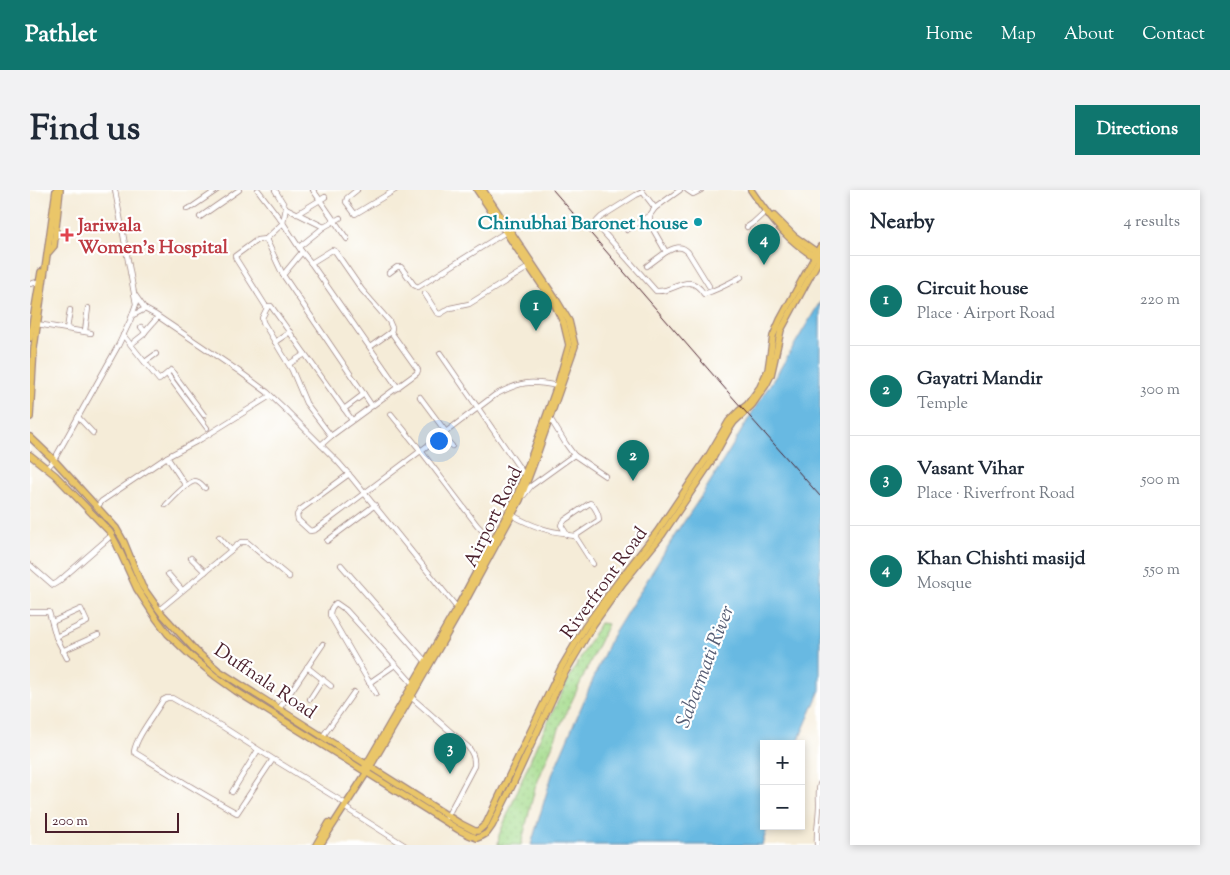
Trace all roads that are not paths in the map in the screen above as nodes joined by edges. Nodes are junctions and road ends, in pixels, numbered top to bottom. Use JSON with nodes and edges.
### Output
{"nodes":[{"id":1,"x":55,"y":190,"type":"edge"},
{"id":2,"x":60,"y":190,"type":"edge"},
{"id":3,"x":115,"y":190,"type":"edge"},
{"id":4,"x":218,"y":190,"type":"edge"},
{"id":5,"x":239,"y":190,"type":"edge"},
{"id":6,"x":258,"y":190,"type":"edge"},
{"id":7,"x":275,"y":190,"type":"edge"},
{"id":8,"x":313,"y":190,"type":"edge"},
{"id":9,"x":358,"y":190,"type":"edge"},
{"id":10,"x":384,"y":190,"type":"edge"},
{"id":11,"x":395,"y":190,"type":"edge"},
{"id":12,"x":477,"y":190,"type":"edge"},
{"id":13,"x":483,"y":190,"type":"edge"},
{"id":14,"x":680,"y":190,"type":"edge"},
{"id":15,"x":687,"y":190,"type":"edge"},
{"id":16,"x":701,"y":190,"type":"edge"},
{"id":17,"x":753,"y":190,"type":"edge"},
{"id":18,"x":642,"y":191,"type":"edge"},
{"id":19,"x":387,"y":195,"type":"junction"},
{"id":20,"x":323,"y":198,"type":"junction"},
{"id":21,"x":286,"y":208,"type":"junction"},
{"id":22,"x":655,"y":208,"type":"junction"},
{"id":23,"x":186,"y":209,"type":"dead end"},
{"id":24,"x":765,"y":212,"type":"junction"},
{"id":25,"x":298,"y":214,"type":"junction"},
{"id":26,"x":650,"y":215,"type":"junction"},
{"id":27,"x":200,"y":216,"type":"dead end"},
{"id":28,"x":338,"y":219,"type":"junction"},
{"id":29,"x":283,"y":223,"type":"junction"},
{"id":30,"x":324,"y":227,"type":"junction"},
{"id":31,"x":747,"y":227,"type":"dead end"},
{"id":32,"x":626,"y":230,"type":"dead end"},
{"id":33,"x":506,"y":232,"type":"junction"},
{"id":34,"x":266,"y":239,"type":"junction"},
{"id":35,"x":347,"y":239,"type":"dead end"},
{"id":36,"x":299,"y":247,"type":"junction"},
{"id":37,"x":302,"y":252,"type":"junction"},
{"id":38,"x":666,"y":252,"type":"junction"},
{"id":39,"x":48,"y":253,"type":"junction"},
{"id":40,"x":818,"y":255,"type":"edge"},
{"id":41,"x":311,"y":263,"type":"junction"},
{"id":42,"x":647,"y":266,"type":"dead end"},
{"id":43,"x":529,"y":267,"type":"junction"},
{"id":44,"x":389,"y":273,"type":"dead end"},
{"id":45,"x":283,"y":275,"type":"junction"},
{"id":46,"x":741,"y":277,"type":"dead end"},
{"id":47,"x":42,"y":281,"type":"junction"},
{"id":48,"x":30,"y":284,"type":"edge"},
{"id":49,"x":709,"y":286,"type":"dead end"},
{"id":50,"x":135,"y":294,"type":"junction"},
{"id":51,"x":425,"y":294,"type":"dead end"},
{"id":52,"x":88,"y":308,"type":"dead end"},
{"id":53,"x":267,"y":308,"type":"junction"},
{"id":54,"x":145,"y":309,"type":"junction"},
{"id":55,"x":70,"y":310,"type":"dead end"},
{"id":56,"x":133,"y":315,"type":"junction"},
{"id":57,"x":158,"y":317,"type":"junction"},
{"id":58,"x":37,"y":324,"type":"junction"},
{"id":59,"x":141,"y":328,"type":"dead end"},
{"id":60,"x":67,"y":329,"type":"junction"},
{"id":61,"x":84,"y":332,"type":"junction"},
{"id":62,"x":145,"y":332,"type":"junction"},
{"id":63,"x":290,"y":332,"type":"junction"},
{"id":64,"x":391,"y":332,"type":"junction"},
{"id":65,"x":92,"y":333,"type":"dead end"},
{"id":66,"x":123,"y":335,"type":"junction"},
{"id":67,"x":30,"y":338,"type":"edge"},
{"id":68,"x":134,"y":342,"type":"dead end"},
{"id":69,"x":275,"y":342,"type":"junction"},
{"id":70,"x":370,"y":348,"type":"junction"},
{"id":71,"x":440,"y":352,"type":"dead end"},
{"id":72,"x":156,"y":354,"type":"dead end"},
{"id":73,"x":305,"y":354,"type":"junction"},
{"id":74,"x":145,"y":362,"type":"junction"},
{"id":75,"x":289,"y":364,"type":"junction"},
{"id":76,"x":166,"y":374,"type":"junction"},
{"id":77,"x":557,"y":386,"type":"junction"},
{"id":78,"x":398,"y":388,"type":"junction"},
{"id":79,"x":364,"y":394,"type":"junction"},
{"id":80,"x":270,"y":396,"type":"junction"},
{"id":81,"x":420,"y":397,"type":"dead end"},
{"id":82,"x":372,"y":406,"type":"junction"},
{"id":83,"x":478,"y":408,"type":"junction"},
{"id":84,"x":344,"y":409,"type":"junction"},
{"id":85,"x":391,"y":414,"type":"dead end"},
{"id":86,"x":204,"y":415,"type":"dead end"},
{"id":87,"x":78,"y":416,"type":"junction"},
{"id":88,"x":30,"y":417,"type":"edge"},
{"id":89,"x":550,"y":418,"type":"junction"},
{"id":90,"x":352,"y":420,"type":"junction"},
{"id":91,"x":207,"y":428,"type":"dead end"},
{"id":92,"x":93,"y":433,"type":"dead end"},
{"id":93,"x":444,"y":433,"type":"junction"},
{"id":94,"x":331,"y":436,"type":"junction"},
{"id":95,"x":31,"y":438,"type":"edge"},
{"id":96,"x":321,"y":445,"type":"junction"},
{"id":97,"x":452,"y":446,"type":"dead end"},
{"id":98,"x":421,"y":451,"type":"junction"},
{"id":99,"x":30,"y":453,"type":"edge"},
{"id":100,"x":574,"y":455,"type":"junction"},
{"id":101,"x":167,"y":457,"type":"junction"},
{"id":102,"x":54,"y":460,"type":"junction"},
{"id":103,"x":47,"y":468,"type":"junction"},
{"id":104,"x":349,"y":474,"type":"junction"},
{"id":105,"x":525,"y":476,"type":"junction"},
{"id":106,"x":605,"y":476,"type":"dead end"},
{"id":107,"x":186,"y":486,"type":"junction"},
{"id":108,"x":205,"y":488,"type":"dead end"},
{"id":109,"x":365,"y":493,"type":"junction"},
{"id":110,"x":520,"y":500,"type":"junction"},
{"id":111,"x":166,"y":504,"type":"dead end"},
{"id":112,"x":375,"y":505,"type":"junction"},
{"id":113,"x":97,"y":508,"type":"junction"},
{"id":114,"x":512,"y":515,"type":"junction"},
{"id":115,"x":566,"y":532,"type":"junction"},
{"id":116,"x":112,"y":535,"type":"junction"},
{"id":117,"x":575,"y":536,"type":"junction"},
{"id":118,"x":219,"y":537,"type":"dead end"},
{"id":119,"x":327,"y":541,"type":"dead end"},
{"id":120,"x":492,"y":541,"type":"junction"},
{"id":121,"x":232,"y":550,"type":"junction"},
{"id":122,"x":191,"y":558,"type":"dead end"},
{"id":123,"x":30,"y":564,"type":"edge"},
{"id":124,"x":593,"y":564,"type":"dead end"},
{"id":125,"x":341,"y":565,"type":"dead end"},
{"id":126,"x":205,"y":572,"type":"junction"},
{"id":127,"x":168,"y":574,"type":"dead end"},
{"id":128,"x":289,"y":577,"type":"dead end"},
{"id":129,"x":182,"y":590,"type":"junction"},
{"id":130,"x":159,"y":610,"type":"junction"},
{"id":131,"x":458,"y":610,"type":"junction"},
{"id":132,"x":30,"y":612,"type":"edge"},
{"id":133,"x":52,"y":622,"type":"junction"},
{"id":134,"x":98,"y":635,"type":"dead end"},
{"id":135,"x":56,"y":637,"type":"junction"},
{"id":136,"x":323,"y":644,"type":"dead end"},
{"id":137,"x":62,"y":651,"type":"junction"},
{"id":138,"x":66,"y":658,"type":"dead end"},
{"id":139,"x":426,"y":662,"type":"junction"},
{"id":140,"x":395,"y":665,"type":"junction"},
{"id":141,"x":308,"y":667,"type":"junction"},
{"id":142,"x":323,"y":679,"type":"junction"},
{"id":143,"x":369,"y":683,"type":"junction"},
{"id":144,"x":413,"y":684,"type":"junction"},
{"id":145,"x":332,"y":686,"type":"dead end"},
{"id":146,"x":354,"y":692,"type":"dead end"},
{"id":147,"x":376,"y":694,"type":"dead end"},
{"id":148,"x":410,"y":697,"type":"junction"},
{"id":149,"x":310,"y":699,"type":"dead end"},
{"id":150,"x":279,"y":709,"type":"junction"},
{"id":151,"x":323,"y":736,"type":"junction"},
{"id":152,"x":258,"y":750,"type":"junction"},
{"id":153,"x":274,"y":759,"type":"junction"},
{"id":154,"x":366,"y":768,"type":"junction"},
{"id":155,"x":820,"y":784,"type":"edge"},
{"id":156,"x":232,"y":792,"type":"dead end"},
{"id":157,"x":343,"y":805,"type":"junction"},
{"id":158,"x":447,"y":816,"type":"junction"},
{"id":159,"x":316,"y":845,"type":"edge"},
{"id":160,"x":320,"y":845,"type":"edge"},
{"id":161,"x":404,"y":845,"type":"edge"},
{"id":162,"x":817,"y":845,"type":"edge"}],
"edges":[{"from":1,"to":39,"type":"main road"},
{"from":1,"to":47,"type":"main road"},
{"from":2,"to":39,"type":"main road"},
{"from":3,"to":50,"type":"street"},
{"from":4,"to":23,"type":"street"},
{"from":5,"to":27,"type":"street"},
{"from":6,"to":29,"type":"street"},
{"from":7,"to":21,"type":"street"},
{"from":8,"to":20,"type":"street"},
{"from":9,"to":19,"type":"street"},
{"from":10,"to":19,"type":"street"},
{"from":11,"to":19,"type":"street"},
{"from":12,"to":33,"type":"main road","name":"Airport Road"},
{"from":13,"to":89,"type":"main road","name":"Airport Road"},
{"from":14,"to":22,"type":"street"},
{"from":15,"to":16,"type":"street"},
{"from":17,"to":24,"type":"main road"},
{"from":17,"to":40,"type":"main road"},
{"from":18,"to":22,"type":"street"},
{"from":18,"to":46,"type":"street"},
{"from":20,"to":25,"type":"street"},
{"from":20,"to":28,"type":"street"},
{"from":21,"to":25,"type":"street"},
{"from":21,"to":29,"type":"street"},
{"from":22,"to":26,"type":"street"},
{"from":24,"to":31,"type":"street"},
{"from":24,"to":40,"type":"main road"},
{"from":25,"to":30,"type":"street"},
{"from":26,"to":32,"type":"street"},
{"from":26,"to":38,"type":"street"},
{"from":28,"to":30,"type":"street"},
{"from":28,"to":35,"type":"street"},
{"from":29,"to":34,"type":"street"},
{"from":29,"to":36,"type":"street"},
{"from":30,"to":36,"type":"street"},
{"from":33,"to":43,"type":"main road","name":"Airport Road"},
{"from":33,"to":44,"type":"street"},
{"from":34,"to":45,"type":"street"},
{"from":34,"to":53,"type":"street"},
{"from":36,"to":37,"type":"street"},
{"from":37,"to":41,"type":"street"},
{"from":37,"to":45,"type":"street"},
{"from":38,"to":42,"type":"street"},
{"from":38,"to":49,"type":"street"},
{"from":39,"to":47,"type":"main road"},
{"from":40,"to":154,"type":"main road","name":"Riverfront Road"},
{"from":40,"to":158,"type":"main road","name":"Riverfront Road"},
{"from":41,"to":64,"type":"street"},
{"from":41,"to":70,"type":"street"},
{"from":43,"to":51,"type":"street"},
{"from":43,"to":77,"type":"main road","name":"Airport Road"},
{"from":45,"to":79,"type":"street"},
{"from":47,"to":48,"type":"street"},
{"from":47,"to":58,"type":"main road"},
{"from":47,"to":67,"type":"main road"},
{"from":50,"to":54,"type":"street"},
{"from":50,"to":56,"type":"street"},
{"from":52,"to":61,"type":"street"},
{"from":53,"to":63,"type":"street"},
{"from":53,"to":69,"type":"street"},
{"from":54,"to":56,"type":"street"},
{"from":54,"to":57,"type":"street"},
{"from":55,"to":60,"type":"street"},
{"from":56,"to":66,"type":"street"},
{"from":57,"to":62,"type":"street"},
{"from":57,"to":80,"type":"street"},
{"from":58,"to":60,"type":"street"},
{"from":58,"to":88,"type":"main road"},
{"from":59,"to":62,"type":"street"},
{"from":60,"to":61,"type":"street"},
{"from":61,"to":65,"type":"street"},
{"from":62,"to":68,"type":"street"},
{"from":63,"to":69,"type":"street"},
{"from":63,"to":73,"type":"street"},
{"from":64,"to":70,"type":"street"},
{"from":64,"to":78,"type":"street"},
{"from":66,"to":74,"type":"street"},
{"from":66,"to":87,"type":"street"},
{"from":69,"to":75,"type":"street"},
{"from":70,"to":78,"type":"street"},
{"from":71,"to":83,"type":"street"},
{"from":72,"to":74,"type":"street"},
{"from":73,"to":75,"type":"street"},
{"from":73,"to":84,"type":"street"},
{"from":74,"to":76,"type":"street"},
{"from":75,"to":94,"type":"street"},
{"from":76,"to":86,"type":"street"},
{"from":76,"to":91,"type":"street"},
{"from":77,"to":83,"type":"street"},
{"from":77,"to":105,"type":"main road","name":"Airport Road"},
{"from":78,"to":82,"type":"street"},
{"from":79,"to":82,"type":"street"},
{"from":79,"to":84,"type":"street"},
{"from":80,"to":96,"type":"street"},
{"from":80,"to":101,"type":"street"},
{"from":81,"to":93,"type":"street"},
{"from":82,"to":90,"type":"street"},
{"from":83,"to":93,"type":"street"},
{"from":83,"to":105,"type":"street"},
{"from":84,"to":90,"type":"street"},
{"from":85,"to":98,"type":"street"},
{"from":87,"to":92,"type":"street"},
{"from":87,"to":102,"type":"street"},
{"from":89,"to":100,"type":"street"},
{"from":89,"to":110,"type":"main road","name":"Airport Road"},
{"from":90,"to":94,"type":"street"},
{"from":93,"to":97,"type":"street"},
{"from":93,"to":98,"type":"street"},
{"from":94,"to":96,"type":"street"},
{"from":95,"to":99,"type":"main road"},
{"from":95,"to":102,"type":"main road","name":"Duffnala Road"},
{"from":96,"to":104,"type":"street"},
{"from":98,"to":109,"type":"street"},
{"from":98,"to":120,"type":"street"},
{"from":99,"to":103,"type":"main road"},
{"from":100,"to":106,"type":"street"},
{"from":100,"to":110,"type":"street"},
{"from":101,"to":107,"type":"street"},
{"from":101,"to":113,"type":"street"},
{"from":102,"to":103,"type":"street"},
{"from":102,"to":113,"type":"main road","name":"Duffnala Road"},
{"from":103,"to":116,"type":"main road"},
{"from":104,"to":109,"type":"street"},
{"from":104,"to":109,"type":"street"},
{"from":105,"to":120,"type":"main road","name":"Airport Road"},
{"from":107,"to":108,"type":"street"},
{"from":107,"to":111,"type":"street"},
{"from":109,"to":112,"type":"street"},
{"from":110,"to":114,"type":"main road","name":"Airport Road"},
{"from":112,"to":119,"type":"street"},
{"from":112,"to":131,"type":"street"},
{"from":113,"to":130,"type":"main road","name":"Duffnala Road"},
{"from":114,"to":115,"type":"street"},
{"from":114,"to":131,"type":"main road","name":"Airport Road"},
{"from":115,"to":117,"type":"street"},
{"from":115,"to":117,"type":"street"},
{"from":116,"to":123,"type":"street"},
{"from":116,"to":154,"type":"main road"},
{"from":117,"to":124,"type":"street"},
{"from":118,"to":121,"type":"street"},
{"from":120,"to":131,"type":"main road","name":"Airport Road"},
{"from":121,"to":126,"type":"street"},
{"from":121,"to":128,"type":"street"},
{"from":122,"to":126,"type":"street"},
{"from":125,"to":139,"type":"street"},
{"from":126,"to":129,"type":"street"},
{"from":127,"to":129,"type":"street"},
{"from":129,"to":130,"type":"street"},
{"from":130,"to":150,"type":"main road","name":"Duffnala Road"},
{"from":131,"to":139,"type":"main road","name":"Airport Road"},
{"from":131,"to":148,"type":"main road","name":"Airport Road"},
{"from":132,"to":133,"type":"street"},
{"from":133,"to":135,"type":"street"},
{"from":133,"to":135,"type":"street"},
{"from":134,"to":137,"type":"street"},
{"from":135,"to":137,"type":"street"},
{"from":136,"to":141,"type":"street"},
{"from":137,"to":138,"type":"street"},
{"from":139,"to":144,"type":"main road","name":"Airport Road"},
{"from":140,"to":143,"type":"street"},
{"from":140,"to":143,"type":"street"},
{"from":140,"to":144,"type":"street"},
{"from":141,"to":142,"type":"street"},
{"from":141,"to":150,"type":"street"},
{"from":142,"to":145,"type":"street"},
{"from":142,"to":149,"type":"street"},
{"from":143,"to":147,"type":"street"},
{"from":144,"to":154,"type":"main road","name":"Airport Road"},
{"from":146,"to":151,"type":"street"},
{"from":148,"to":154,"type":"main road","name":"Airport Road"},
{"from":148,"to":158,"type":"street"},
{"from":150,"to":151,"type":"main road","name":"Duffnala Road"},
{"from":151,"to":154,"type":"main road","name":"Duffnala Road"},
{"from":152,"to":153,"type":"street"},
{"from":152,"to":153,"type":"street"},
{"from":152,"to":156,"type":"street"},
{"from":153,"to":157,"type":"street"},
{"from":154,"to":157,"type":"main road","name":"Airport Road"},
{"from":154,"to":158,"type":"main road","name":"Riverfront Road"},
{"from":155,"to":162,"type":"street"},
{"from":157,"to":159,"type":"main road","name":"Airport Road"},
{"from":157,"to":160,"type":"main road","name":"Airport Road"},
{"from":157,"to":161,"type":"street"}]}
